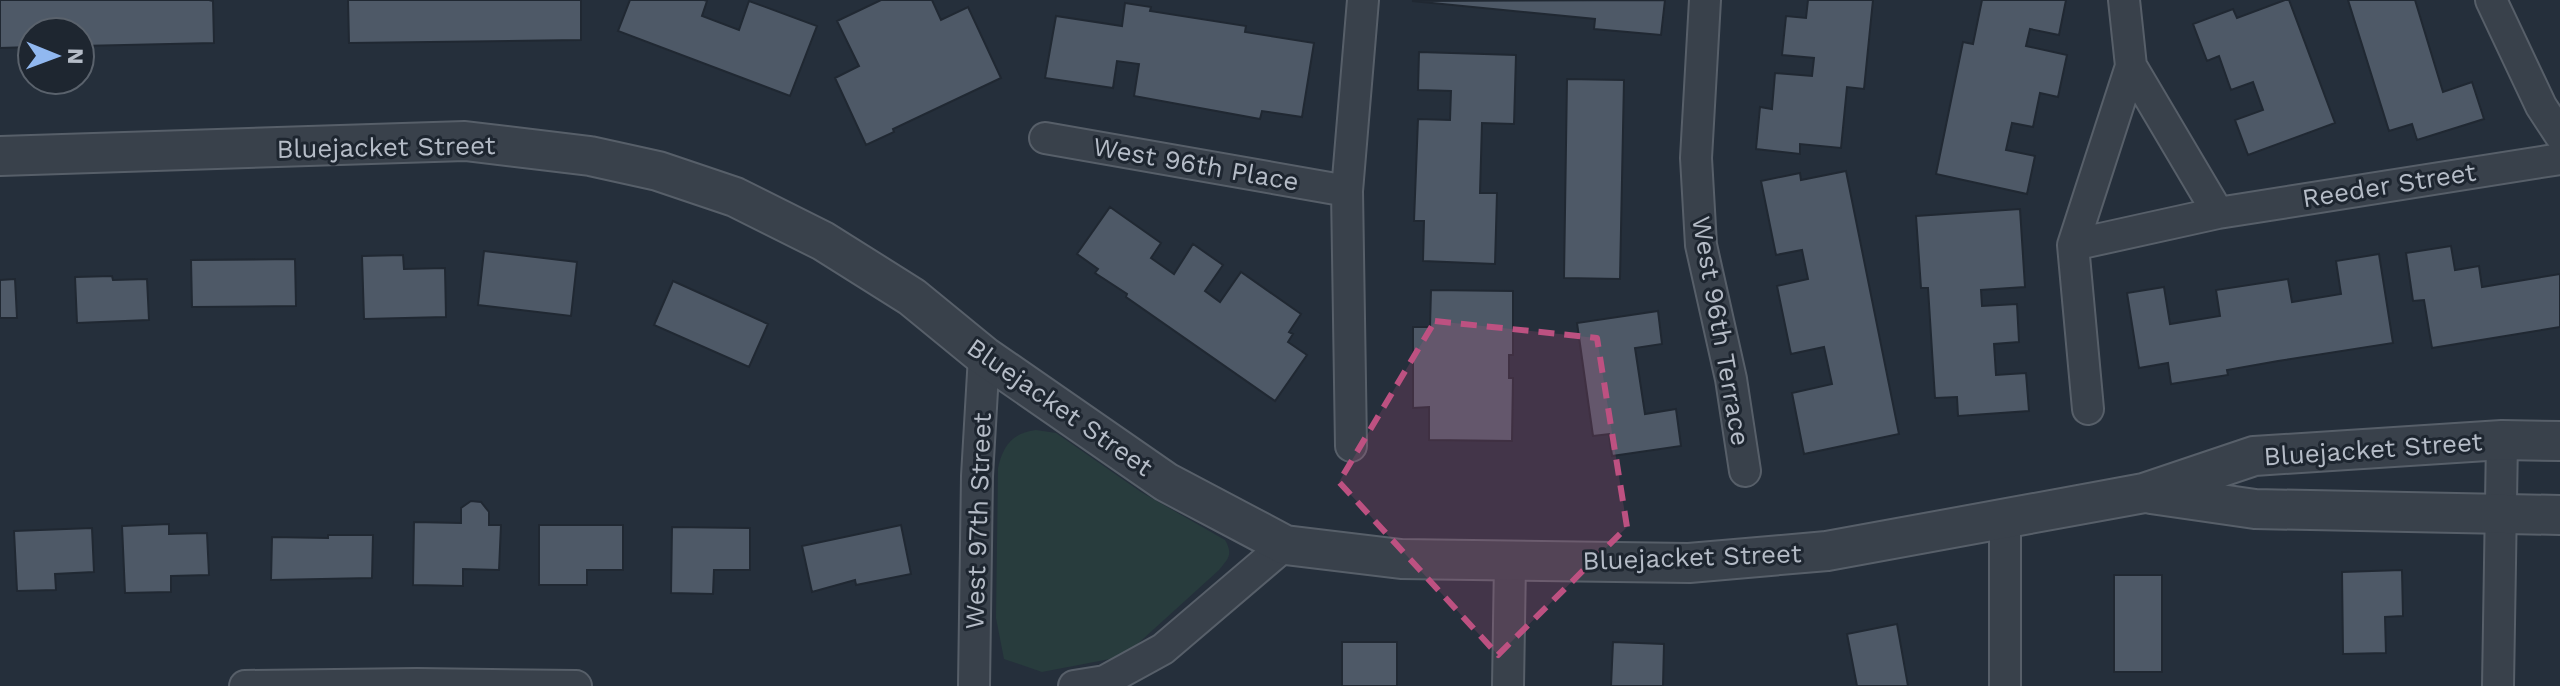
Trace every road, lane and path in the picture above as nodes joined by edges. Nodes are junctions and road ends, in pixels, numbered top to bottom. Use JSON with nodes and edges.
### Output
{"nodes":[{"id":1,"x":1363,"y":0,"type":"edge"},
{"id":2,"x":1705,"y":0,"type":"edge"},
{"id":3,"x":2124,"y":0,"type":"edge"},
{"id":4,"x":2491,"y":0,"type":"edge"},
{"id":5,"x":2131,"y":66,"type":"junction"},
{"id":6,"x":2560,"y":135,"type":"edge"},
{"id":7,"x":1045,"y":138,"type":"dead end"},
{"id":8,"x":0,"y":156,"type":"edge"},
{"id":9,"x":2560,"y":159,"type":"edge"},
{"id":10,"x":1347,"y":191,"type":"junction"},
{"id":11,"x":2218,"y":213,"type":"junction"},
{"id":12,"x":2073,"y":245,"type":"junction"},
{"id":13,"x":984,"y":356,"type":"junction"},
{"id":14,"x":2088,"y":409,"type":"dead end"},
{"id":15,"x":2502,"y":440,"type":"junction"},
{"id":16,"x":2560,"y":441,"type":"edge"},
{"id":17,"x":1351,"y":446,"type":"dead end"},
{"id":18,"x":1745,"y":471,"type":"dead end"},
{"id":19,"x":2144,"y":493,"type":"junction"},
{"id":20,"x":2501,"y":514,"type":"junction"},
{"id":21,"x":2560,"y":515,"type":"edge"},
{"id":22,"x":2005,"y":518,"type":"junction"},
{"id":23,"x":1285,"y":545,"type":"junction"},
{"id":24,"x":1510,"y":562,"type":"junction"},
{"id":25,"x":417,"y":685,"type":"edge"},
{"id":26,"x":245,"y":686,"type":"edge"},
{"id":27,"x":576,"y":686,"type":"edge"},
{"id":28,"x":974,"y":686,"type":"edge"},
{"id":29,"x":1074,"y":686,"type":"edge"},
{"id":30,"x":1508,"y":686,"type":"edge"},
{"id":31,"x":2005,"y":686,"type":"edge"},
{"id":32,"x":2498,"y":686,"type":"edge"}],
"edges":[{"from":1,"to":10,"type":"street"},
{"from":2,"to":18,"type":"street","name":"West 96th Terrace"},
{"from":3,"to":5,"type":"street"},
{"from":4,"to":6,"type":"street"},
{"from":5,"to":11,"type":"street"},
{"from":5,"to":12,"type":"street"},
{"from":7,"to":10,"type":"street","name":"West 96th Place"},
{"from":8,"to":13,"type":"street","name":"Bluejacket Street"},
{"from":9,"to":11,"type":"street","name":"Reeder Street"},
{"from":10,"to":17,"type":"street"},
{"from":11,"to":12,"type":"street","name":"Reeder Street"},
{"from":12,"to":14,"type":"street"},
{"from":13,"to":23,"type":"street","name":"Bluejacket Street"},
{"from":13,"to":28,"type":"street","name":"West 97th Street"},
{"from":15,"to":16,"type":"street","name":"Bluejacket Street"},
{"from":15,"to":19,"type":"street","name":"Bluejacket Street"},
{"from":15,"to":20,"type":"street"},
{"from":19,"to":20,"type":"street","name":"Bluejacket Street"},
{"from":19,"to":22,"type":"street","name":"Bluejacket Street"},
{"from":20,"to":21,"type":"street","name":"Bluejacket Street"},
{"from":20,"to":32,"type":"street"},
{"from":22,"to":24,"type":"street","name":"Bluejacket Street"},
{"from":22,"to":31,"type":"street"},
{"from":23,"to":24,"type":"street","name":"Bluejacket Street"},
{"from":23,"to":29,"type":"street"},
{"from":24,"to":30,"type":"street"},
{"from":25,"to":26,"type":"street"},
{"from":25,"to":27,"type":"street"}]}
